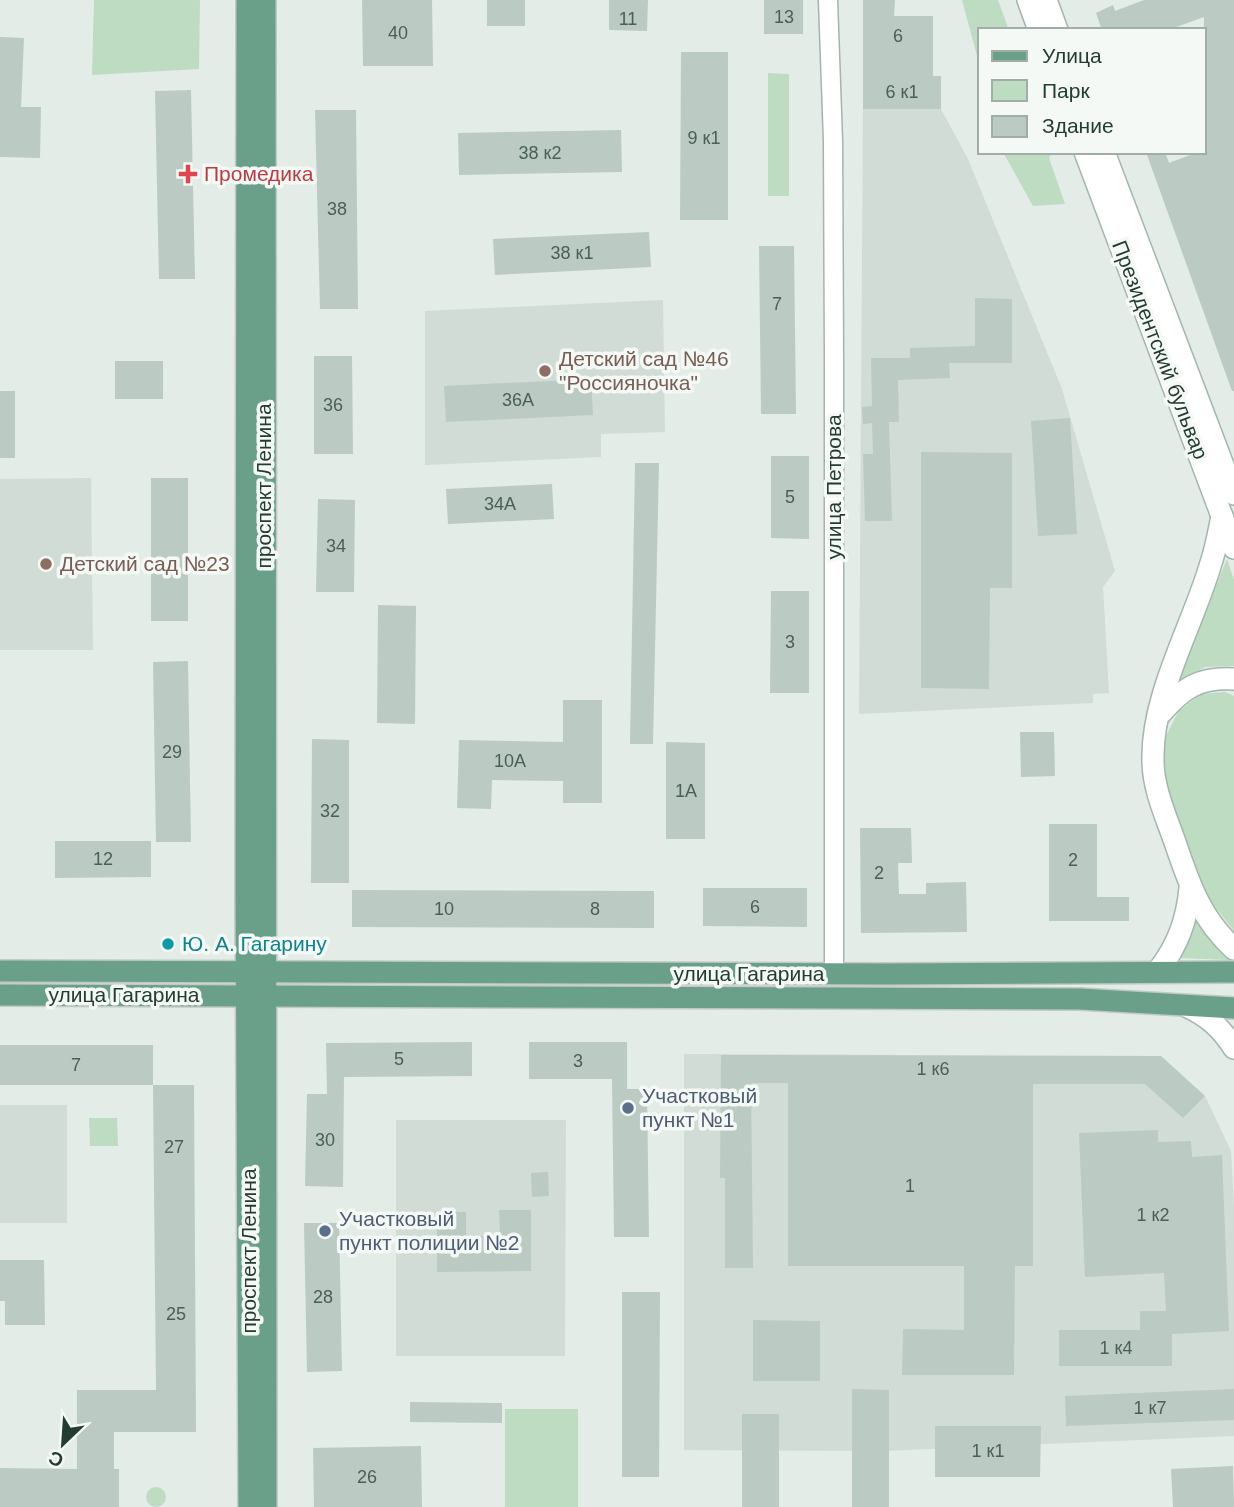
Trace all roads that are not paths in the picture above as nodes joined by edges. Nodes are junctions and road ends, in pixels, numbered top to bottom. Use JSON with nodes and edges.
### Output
{"nodes":[{"id":1,"x":247,"y":0,"type":"edge"},
{"id":2,"x":265,"y":0,"type":"edge"},
{"id":3,"x":828,"y":0,"type":"edge"},
{"id":4,"x":1028,"y":0,"type":"edge"},
{"id":5,"x":1046,"y":0,"type":"edge"},
{"id":6,"x":1038,"y":28,"type":"edge"},
{"id":7,"x":1056,"y":28,"type":"edge"},
{"id":8,"x":1086,"y":154,"type":"edge"},
{"id":9,"x":1105,"y":154,"type":"edge"},
{"id":10,"x":1234,"y":494,"type":"edge"},
{"id":11,"x":1222,"y":516,"type":"junction"},
{"id":12,"x":1234,"y":548,"type":"edge"},
{"id":13,"x":1234,"y":679,"type":"edge"},
{"id":14,"x":1160,"y":714,"type":"junction"},
{"id":15,"x":1190,"y":886,"type":"junction"},
{"id":16,"x":1234,"y":949,"type":"edge"},
{"id":17,"x":0,"y":971,"type":"edge"},
{"id":18,"x":255,"y":971,"type":"junction"},
{"id":19,"x":1158,"y":971,"type":"junction"},
{"id":20,"x":1234,"y":972,"type":"edge"},
{"id":21,"x":834,"y":974,"type":"junction"},
{"id":22,"x":0,"y":995,"type":"edge"},
{"id":23,"x":256,"y":995,"type":"junction"},
{"id":24,"x":834,"y":997,"type":"junction"},
{"id":25,"x":1186,"y":1006,"type":"junction"},
{"id":26,"x":1234,"y":1009,"type":"edge"},
{"id":27,"x":1234,"y":1048,"type":"edge"},
{"id":28,"x":249,"y":1507,"type":"edge"},
{"id":29,"x":266,"y":1507,"type":"edge"}],
"edges":[{"from":1,"to":18,"type":"main road","name":"проспект Ленина"},
{"from":2,"to":18,"type":"main road","name":"проспект Ленина"},
{"from":3,"to":21,"type":"street","name":"улица Петрова"},
{"from":4,"to":6,"type":"main road"},
{"from":5,"to":7,"type":"main road"},
{"from":8,"to":11,"type":"main road","name":"Президентский бульвар"},
{"from":9,"to":10,"type":"main road","name":"Президентский бульвар"},
{"from":11,"to":12,"type":"main road","name":"Президентский бульвар"},
{"from":11,"to":14,"type":"main road"},
{"from":13,"to":14,"type":"main road"},
{"from":14,"to":15,"type":"main road"},
{"from":15,"to":16,"type":"main road"},
{"from":15,"to":19,"type":"main road"},
{"from":17,"to":18,"type":"main road","name":"улица Гагарина"},
{"from":18,"to":21,"type":"main road","name":"улица Гагарина"},
{"from":18,"to":23,"type":"main road"},
{"from":19,"to":20,"type":"main road","name":"улица Гагарина"},
{"from":19,"to":21,"type":"main road","name":"улица Гагарина"},
{"from":21,"to":24,"type":"main road"},
{"from":22,"to":23,"type":"main road","name":"улица Гагарина"},
{"from":23,"to":24,"type":"main road","name":"улица Гагарина"},
{"from":23,"to":28,"type":"main road","name":"проспект Ленина"},
{"from":23,"to":29,"type":"main road","name":"проспект Ленина"},
{"from":24,"to":25,"type":"main road","name":"улица Гагарина"},
{"from":25,"to":26,"type":"main road","name":"улица Гагарина"},
{"from":25,"to":27,"type":"main road"}]}
